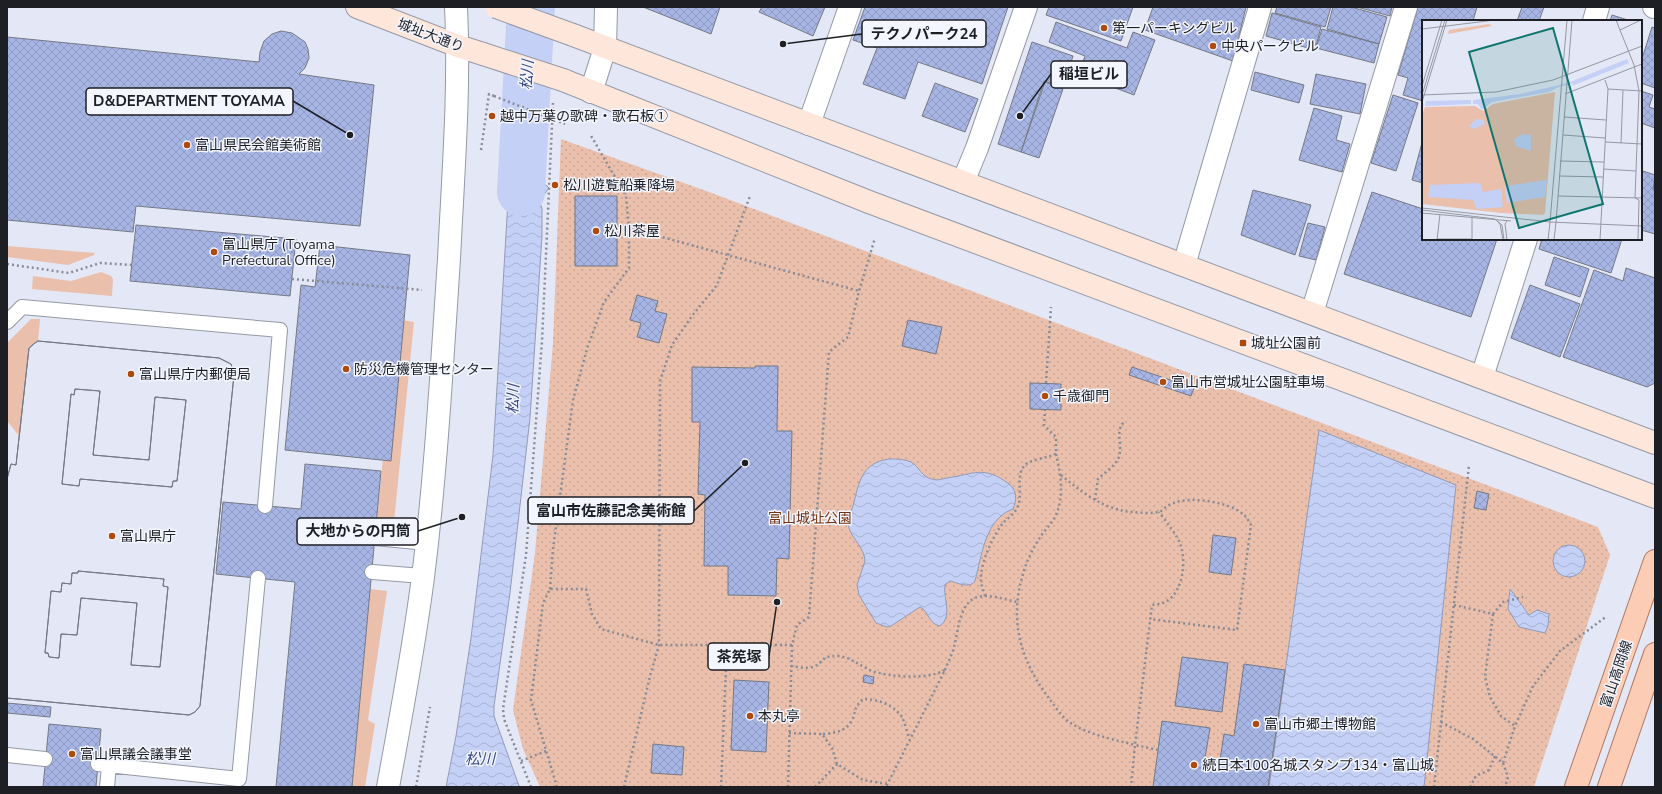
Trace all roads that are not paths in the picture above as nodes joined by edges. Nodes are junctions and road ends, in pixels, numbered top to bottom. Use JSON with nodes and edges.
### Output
{"nodes":[{"id":1,"x":357,"y":7,"type":"edge"},
{"id":2,"x":456,"y":7,"type":"edge"},
{"id":3,"x":496,"y":7,"type":"edge"},
{"id":4,"x":606,"y":7,"type":"edge"},
{"id":5,"x":850,"y":7,"type":"edge"},
{"id":6,"x":1026,"y":7,"type":"edge"},
{"id":7,"x":1260,"y":7,"type":"edge"},
{"id":8,"x":1406,"y":7,"type":"edge"},
{"id":9,"x":1598,"y":7,"type":"edge"},
{"id":10,"x":1594,"y":20,"type":"edge"},
{"id":11,"x":458,"y":46,"type":"junction"},
{"id":12,"x":605,"y":48,"type":"junction"},
{"id":13,"x":591,"y":92,"type":"junction"},
{"id":14,"x":809,"y":124,"type":"junction"},
{"id":15,"x":963,"y":182,"type":"junction"},
{"id":16,"x":1526,"y":240,"type":"edge"},
{"id":17,"x":1184,"y":265,"type":"junction"},
{"id":18,"x":1312,"y":313,"type":"junction"},
{"id":19,"x":7,"y":322,"type":"edge"},
{"id":20,"x":1482,"y":377,"type":"junction"},
{"id":21,"x":1655,"y":443,"type":"edge"},
{"id":22,"x":1655,"y":497,"type":"edge"},
{"id":23,"x":265,"y":506,"type":"dead end"},
{"id":24,"x":375,"y":538,"type":"dead end"},
{"id":25,"x":427,"y":543,"type":"junction"},
{"id":26,"x":1655,"y":561,"type":"edge"},
{"id":27,"x":372,"y":572,"type":"dead end"},
{"id":28,"x":423,"y":576,"type":"junction"},
{"id":29,"x":258,"y":578,"type":"dead end"},
{"id":30,"x":1655,"y":654,"type":"edge"},
{"id":31,"x":7,"y":755,"type":"edge"},
{"id":32,"x":46,"y":759,"type":"dead end"},
{"id":33,"x":107,"y":787,"type":"edge"},
{"id":34,"x":388,"y":787,"type":"edge"},
{"id":35,"x":1576,"y":787,"type":"edge"},
{"id":36,"x":1609,"y":787,"type":"edge"}],
"edges":[{"from":1,"to":11,"type":"street","name":"城址大通り"},
{"from":2,"to":11,"type":"street"},
{"from":3,"to":12,"type":"street","bridge":true},
{"from":4,"to":12,"type":"street"},
{"from":5,"to":14,"type":"street"},
{"from":6,"to":15,"type":"street"},
{"from":7,"to":17,"type":"street"},
{"from":8,"to":18,"type":"street"},
{"from":9,"to":10,"type":"street"},
{"from":11,"to":13,"type":"street","name":"城址大通り","bridge":true},
{"from":11,"to":25,"type":"street"},
{"from":12,"to":13,"type":"street"},
{"from":12,"to":14,"type":"street"},
{"from":13,"to":22,"type":"street","name":"城址大通り"},
{"from":14,"to":15,"type":"street"},
{"from":15,"to":17,"type":"street"},
{"from":16,"to":20,"type":"street"},
{"from":17,"to":18,"type":"street"},
{"from":18,"to":20,"type":"street"},
{"from":19,"to":23,"type":"lane"},
{"from":20,"to":21,"type":"street"},
{"from":24,"to":25,"type":"lane"},
{"from":25,"to":28,"type":"street"},
{"from":26,"to":35,"type":"main road","name":"富山高岡線"},
{"from":27,"to":28,"type":"lane"},
{"from":28,"to":34,"type":"street"},
{"from":29,"to":33,"type":"lane"},
{"from":30,"to":36,"type":"main road"},
{"from":31,"to":32,"type":"lane"}]}
